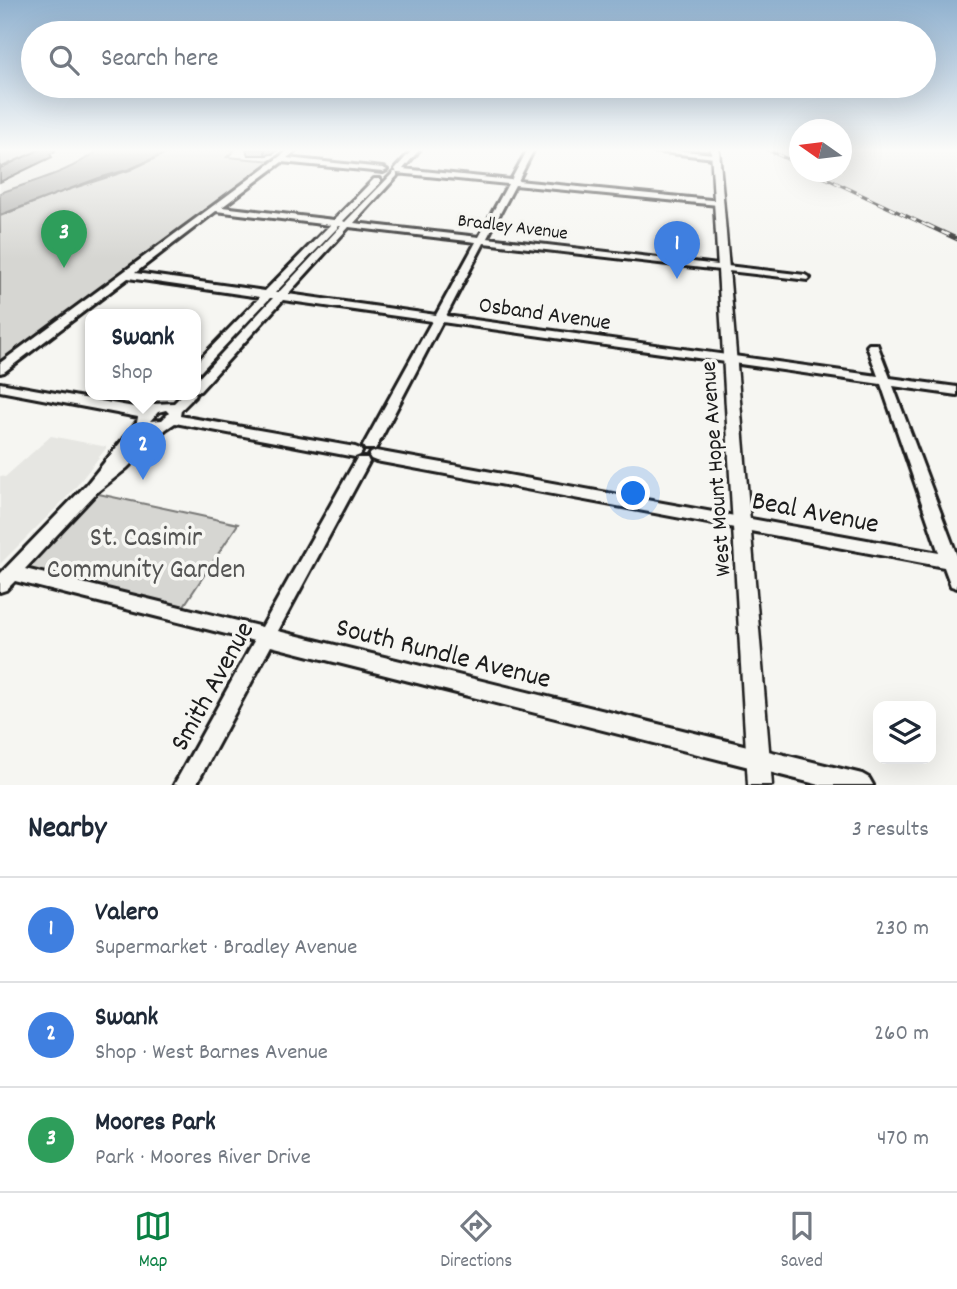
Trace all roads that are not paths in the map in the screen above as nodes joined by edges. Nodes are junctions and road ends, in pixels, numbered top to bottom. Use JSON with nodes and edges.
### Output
{"nodes":[{"id":1,"x":246,"y":186,"type":"edge"},
{"id":2,"x":376,"y":186,"type":"edge"},
{"id":3,"x":380,"y":186,"type":"edge"},
{"id":4,"x":512,"y":186,"type":"edge"},
{"id":5,"x":541,"y":186,"type":"edge"},
{"id":6,"x":717,"y":186,"type":"edge"},
{"id":7,"x":718,"y":202,"type":"junction"},
{"id":8,"x":216,"y":208,"type":"junction"},
{"id":9,"x":337,"y":222,"type":"junction"},
{"id":10,"x":348,"y":223,"type":"junction"},
{"id":11,"x":482,"y":239,"type":"junction"},
{"id":12,"x":723,"y":266,"type":"junction"},
{"id":13,"x":127,"y":275,"type":"junction"},
{"id":14,"x":806,"y":278,"type":"dead end"},
{"id":15,"x":268,"y":295,"type":"junction"},
{"id":16,"x":281,"y":296,"type":"junction"},
{"id":17,"x":439,"y":318,"type":"junction"},
{"id":18,"x":873,"y":346,"type":"dead end"},
{"id":19,"x":730,"y":359,"type":"junction"},
{"id":20,"x":201,"y":363,"type":"edge"},
{"id":21,"x":0,"y":369,"type":"edge"},
{"id":22,"x":884,"y":380,"type":"junction"},
{"id":23,"x":201,"y":382,"type":"edge"},
{"id":24,"x":0,"y":387,"type":"edge"},
{"id":25,"x":957,"y":391,"type":"edge"},
{"id":26,"x":166,"y":400,"type":"edge"},
{"id":27,"x":185,"y":400,"type":"edge"},
{"id":28,"x":159,"y":407,"type":"junction"},
{"id":29,"x":145,"y":418,"type":"junction"},
{"id":30,"x":170,"y":418,"type":"junction"},
{"id":31,"x":366,"y":454,"type":"junction"},
{"id":32,"x":92,"y":488,"type":"junction"},
{"id":33,"x":743,"y":523,"type":"junction"},
{"id":34,"x":954,"y":563,"type":"edge"},
{"id":35,"x":6,"y":579,"type":"edge"},
{"id":36,"x":957,"y":580,"type":"edge"},
{"id":37,"x":267,"y":636,"type":"junction"},
{"id":38,"x":759,"y":759,"type":"junction"},
{"id":39,"x":185,"y":785,"type":"edge"},
{"id":40,"x":760,"y":785,"type":"edge"},
{"id":41,"x":862,"y":785,"type":"edge"}],
"edges":[{"from":1,"to":8,"type":"street"},
{"from":2,"to":9,"type":"street"},
{"from":3,"to":10,"type":"street"},
{"from":4,"to":11,"type":"street","name":"Smith Avenue"},
{"from":5,"to":7,"type":"street"},
{"from":6,"to":7,"type":"street","name":"West Mount Hope Avenue"},
{"from":7,"to":12,"type":"street","name":"West Mount Hope Avenue"},
{"from":8,"to":9,"type":"street","name":"Bradley Avenue"},
{"from":8,"to":13,"type":"street"},
{"from":9,"to":10,"type":"street","name":"Bradley Avenue"},
{"from":9,"to":15,"type":"street"},
{"from":10,"to":11,"type":"street","name":"Bradley Avenue"},
{"from":10,"to":16,"type":"street"},
{"from":11,"to":12,"type":"street","name":"Bradley Avenue"},
{"from":11,"to":17,"type":"street","name":"Smith Avenue"},
{"from":12,"to":14,"type":"street","name":"Bradley Avenue"},
{"from":12,"to":19,"type":"street","name":"West Mount Hope Avenue"},
{"from":13,"to":15,"type":"street","name":"Osband Avenue"},
{"from":13,"to":21,"type":"street"},
{"from":15,"to":16,"type":"street","name":"Osband Avenue"},
{"from":15,"to":20,"type":"street"},
{"from":16,"to":17,"type":"street","name":"Osband Avenue"},
{"from":16,"to":23,"type":"street"},
{"from":17,"to":19,"type":"street","name":"Osband Avenue"},
{"from":17,"to":31,"type":"street","name":"Smith Avenue"},
{"from":18,"to":22,"type":"street"},
{"from":19,"to":22,"type":"street","name":"Osband Avenue"},
{"from":19,"to":33,"type":"street","name":"West Mount Hope Avenue"},
{"from":22,"to":25,"type":"street","name":"Osband Avenue"},
{"from":22,"to":34,"type":"street"},
{"from":24,"to":29,"type":"street"},
{"from":26,"to":28,"type":"street"},
{"from":27,"to":30,"type":"street"},
{"from":28,"to":29,"type":"street"},
{"from":28,"to":30,"type":"street"},
{"from":29,"to":30,"type":"street"},
{"from":29,"to":32,"type":"street"},
{"from":30,"to":31,"type":"street","name":"Beal Avenue"},
{"from":30,"to":32,"type":"street"},
{"from":31,"to":33,"type":"street","name":"Beal Avenue"},
{"from":31,"to":37,"type":"street","name":"Smith Avenue"},
{"from":32,"to":35,"type":"street"},
{"from":33,"to":34,"type":"street","name":"Beal Avenue"},
{"from":33,"to":38,"type":"street","name":"West Mount Hope Avenue"},
{"from":34,"to":36,"type":"street"},
{"from":35,"to":37,"type":"street","name":"South Rundle Avenue"},
{"from":37,"to":38,"type":"street","name":"South Rundle Avenue"},
{"from":37,"to":39,"type":"street","name":"Smith Avenue"},
{"from":38,"to":40,"type":"street","name":"West Mount Hope Avenue"},
{"from":38,"to":41,"type":"street","name":"South Rundle Avenue"}]}
